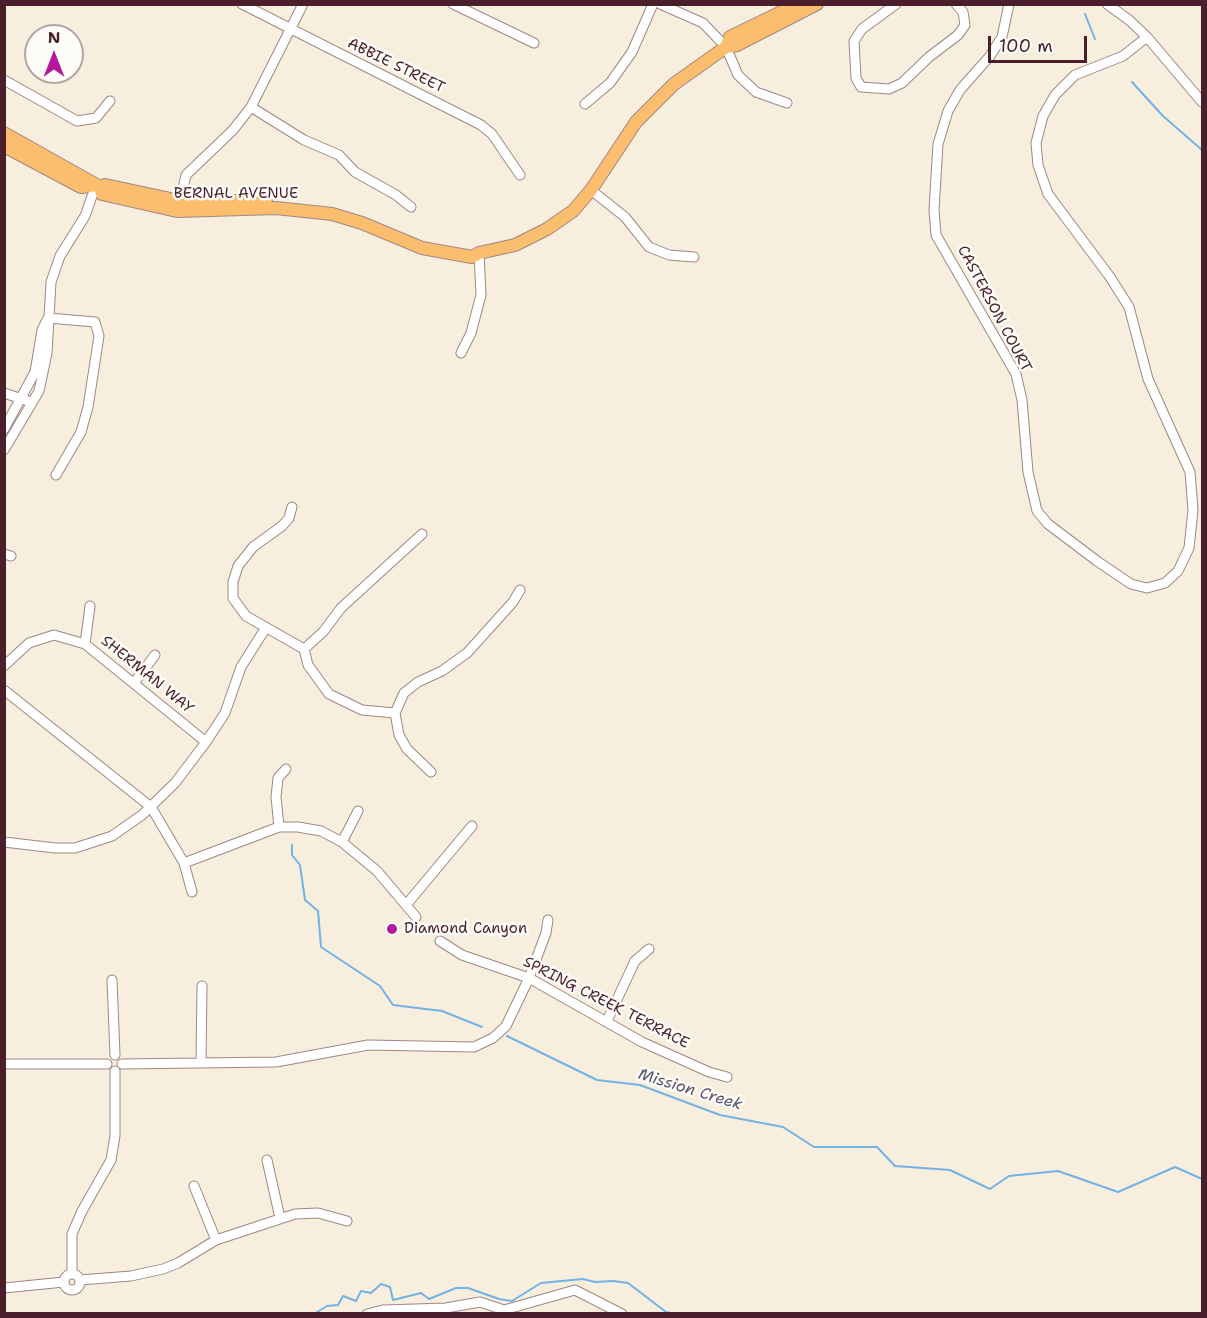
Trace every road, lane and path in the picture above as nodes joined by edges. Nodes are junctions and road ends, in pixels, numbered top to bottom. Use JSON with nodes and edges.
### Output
{"nodes":[{"id":1,"x":242,"y":4,"type":"edge"},
{"id":2,"x":303,"y":4,"type":"edge"},
{"id":3,"x":453,"y":4,"type":"edge"},
{"id":4,"x":653,"y":4,"type":"edge"},
{"id":5,"x":660,"y":4,"type":"edge"},
{"id":6,"x":798,"y":4,"type":"edge"},
{"id":7,"x":817,"y":4,"type":"edge"},
{"id":8,"x":896,"y":4,"type":"edge"},
{"id":9,"x":956,"y":4,"type":"edge"},
{"id":10,"x":1010,"y":4,"type":"edge"},
{"id":11,"x":1107,"y":4,"type":"edge"},
{"id":12,"x":289,"y":30,"type":"junction"},
{"id":13,"x":1147,"y":38,"type":"junction"},
{"id":14,"x":534,"y":43,"type":"dead end"},
{"id":15,"x":726,"y":47,"type":"junction"},
{"id":16,"x":4,"y":80,"type":"edge"},
{"id":17,"x":111,"y":100,"type":"dead end"},
{"id":18,"x":1203,"y":102,"type":"edge"},
{"id":19,"x":787,"y":103,"type":"dead end"},
{"id":20,"x":585,"y":104,"type":"dead end"},
{"id":21,"x":251,"y":107,"type":"junction"},
{"id":22,"x":4,"y":133,"type":"edge"},
{"id":23,"x":4,"y":146,"type":"edge"},
{"id":24,"x":520,"y":175,"type":"dead end"},
{"id":25,"x":98,"y":186,"type":"junction"},
{"id":26,"x":591,"y":190,"type":"junction"},
{"id":27,"x":180,"y":201,"type":"junction"},
{"id":28,"x":411,"y":207,"type":"dead end"},
{"id":29,"x":479,"y":253,"type":"junction"},
{"id":30,"x":694,"y":257,"type":"dead end"},
{"id":31,"x":48,"y":318,"type":"junction"},
{"id":32,"x":461,"y":353,"type":"dead end"},
{"id":33,"x":4,"y":393,"type":"edge"},
{"id":34,"x":22,"y":399,"type":"junction"},
{"id":35,"x":33,"y":403,"type":"junction"},
{"id":36,"x":4,"y":429,"type":"edge"},
{"id":37,"x":4,"y":450,"type":"edge"},
{"id":38,"x":57,"y":475,"type":"dead end"},
{"id":39,"x":292,"y":507,"type":"dead end"},
{"id":40,"x":422,"y":534,"type":"dead end"},
{"id":41,"x":520,"y":590,"type":"dead end"},
{"id":42,"x":90,"y":606,"type":"dead end"},
{"id":43,"x":265,"y":629,"type":"junction"},
{"id":44,"x":85,"y":644,"type":"junction"},
{"id":45,"x":304,"y":649,"type":"junction"},
{"id":46,"x":155,"y":655,"type":"dead end"},
{"id":47,"x":4,"y":666,"type":"edge"},
{"id":48,"x":134,"y":683,"type":"junction"},
{"id":49,"x":4,"y":690,"type":"edge"},
{"id":50,"x":395,"y":713,"type":"junction"},
{"id":51,"x":206,"y":742,"type":"junction"},
{"id":52,"x":286,"y":769,"type":"dead end"},
{"id":53,"x":431,"y":772,"type":"dead end"},
{"id":54,"x":151,"y":807,"type":"junction"},
{"id":55,"x":358,"y":811,"type":"dead end"},
{"id":56,"x":472,"y":826,"type":"dead end"},
{"id":57,"x":279,"y":827,"type":"junction"},
{"id":58,"x":4,"y":842,"type":"edge"},
{"id":59,"x":342,"y":842,"type":"junction"},
{"id":60,"x":184,"y":863,"type":"junction"},
{"id":61,"x":192,"y":892,"type":"dead end"},
{"id":62,"x":406,"y":905,"type":"junction"},
{"id":63,"x":416,"y":916,"type":"dead end"},
{"id":64,"x":548,"y":920,"type":"dead end"},
{"id":65,"x":440,"y":941,"type":"dead end"},
{"id":66,"x":648,"y":949,"type":"dead end"},
{"id":67,"x":529,"y":978,"type":"junction"},
{"id":68,"x":112,"y":980,"type":"dead end"},
{"id":69,"x":202,"y":986,"type":"dead end"},
{"id":70,"x":606,"y":1021,"type":"junction"},
{"id":71,"x":115,"y":1055,"type":"junction"},
{"id":72,"x":201,"y":1063,"type":"junction"},
{"id":73,"x":4,"y":1064,"type":"edge"},
{"id":74,"x":107,"y":1064,"type":"junction"},
{"id":75,"x":119,"y":1068,"type":"junction"},
{"id":76,"x":727,"y":1077,"type":"dead end"},
{"id":77,"x":267,"y":1160,"type":"dead end"},
{"id":78,"x":194,"y":1186,"type":"dead end"},
{"id":79,"x":280,"y":1218,"type":"junction"},
{"id":80,"x":347,"y":1221,"type":"dead end"},
{"id":81,"x":216,"y":1240,"type":"junction"},
{"id":82,"x":76,"y":1277,"type":"junction"},
{"id":83,"x":64,"y":1282,"type":"junction"},
{"id":84,"x":4,"y":1288,"type":"edge"},
{"id":85,"x":367,"y":1314,"type":"edge"},
{"id":86,"x":621,"y":1314,"type":"edge"}],
"edges":[{"from":1,"to":12,"type":"street","name":"ABBIE STREET"},
{"from":2,"to":12,"type":"street"},
{"from":3,"to":14,"type":"street"},
{"from":4,"to":20,"type":"street"},
{"from":5,"to":15,"type":"street"},
{"from":6,"to":15,"type":"main road","name":"BERNAL AVENUE"},
{"from":7,"to":15,"type":"main road","name":"BERNAL AVENUE"},
{"from":8,"to":9,"type":"street"},
{"from":10,"to":13,"type":"street","name":"CASTERSON COURT"},
{"from":11,"to":13,"type":"street"},
{"from":12,"to":21,"type":"street"},
{"from":12,"to":24,"type":"street","name":"ABBIE STREET"},
{"from":13,"to":18,"type":"street"},
{"from":15,"to":19,"type":"street"},
{"from":15,"to":26,"type":"main road","name":"BERNAL AVENUE"},
{"from":16,"to":17,"type":"street"},
{"from":21,"to":27,"type":"street"},
{"from":21,"to":28,"type":"street"},
{"from":22,"to":25,"type":"main road","name":"BERNAL AVENUE"},
{"from":23,"to":25,"type":"main road","name":"BERNAL AVENUE"},
{"from":25,"to":27,"type":"main road","name":"BERNAL AVENUE"},
{"from":25,"to":29,"type":"main road","name":"BERNAL AVENUE"},
{"from":25,"to":31,"type":"street"},
{"from":26,"to":29,"type":"main road","name":"BERNAL AVENUE"},
{"from":26,"to":30,"type":"street"},
{"from":27,"to":29,"type":"main road","name":"BERNAL AVENUE"},
{"from":29,"to":32,"type":"street"},
{"from":31,"to":34,"type":"street"},
{"from":31,"to":35,"type":"street"},
{"from":31,"to":38,"type":"street"},
{"from":33,"to":34,"type":"street"},
{"from":34,"to":35,"type":"street"},
{"from":34,"to":36,"type":"street"},
{"from":35,"to":37,"type":"street"},
{"from":39,"to":43,"type":"street"},
{"from":40,"to":45,"type":"street"},
{"from":41,"to":50,"type":"street"},
{"from":42,"to":44,"type":"street"},
{"from":43,"to":45,"type":"street"},
{"from":43,"to":51,"type":"street"},
{"from":44,"to":47,"type":"street","name":"SHERMAN WAY"},
{"from":44,"to":48,"type":"street","name":"SHERMAN WAY"},
{"from":45,"to":50,"type":"street"},
{"from":46,"to":48,"type":"street"},
{"from":48,"to":51,"type":"street","name":"SHERMAN WAY"},
{"from":49,"to":54,"type":"street"},
{"from":50,"to":53,"type":"street"},
{"from":51,"to":54,"type":"street"},
{"from":52,"to":57,"type":"street"},
{"from":54,"to":58,"type":"street"},
{"from":54,"to":60,"type":"street"},
{"from":55,"to":59,"type":"street"},
{"from":56,"to":62,"type":"street"},
{"from":57,"to":59,"type":"street"},
{"from":57,"to":60,"type":"street"},
{"from":59,"to":62,"type":"street"},
{"from":60,"to":61,"type":"street"},
{"from":62,"to":63,"type":"street"},
{"from":64,"to":67,"type":"street"},
{"from":65,"to":67,"type":"street","name":"SPRING CREEK TERRACE"},
{"from":66,"to":70,"type":"street"},
{"from":67,"to":70,"type":"street","name":"SPRING CREEK TERRACE"},
{"from":67,"to":72,"type":"street"},
{"from":68,"to":71,"type":"street"},
{"from":69,"to":72,"type":"street"},
{"from":70,"to":76,"type":"street","name":"SPRING CREEK TERRACE"},
{"from":71,"to":74,"type":"street"},
{"from":71,"to":75,"type":"street"},
{"from":72,"to":75,"type":"street"},
{"from":73,"to":74,"type":"street"},
{"from":74,"to":75,"type":"street"},
{"from":75,"to":82,"type":"street"},
{"from":77,"to":79,"type":"street"},
{"from":78,"to":81,"type":"street"},
{"from":79,"to":80,"type":"street"},
{"from":79,"to":81,"type":"street"},
{"from":81,"to":82,"type":"street"},
{"from":82,"to":83,"type":"street"},
{"from":82,"to":83,"type":"street"},
{"from":83,"to":84,"type":"street"},
{"from":85,"to":86,"type":"street"}]}
